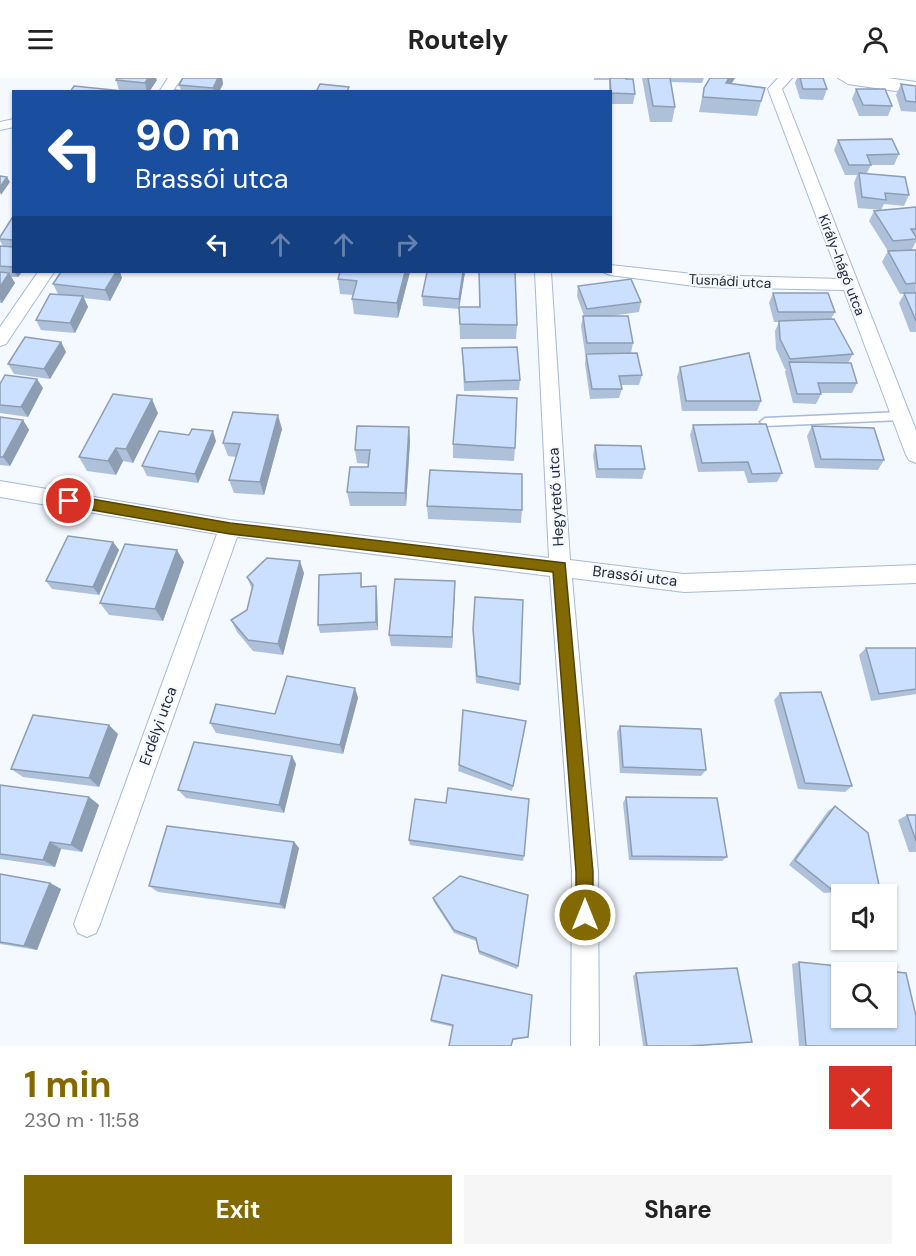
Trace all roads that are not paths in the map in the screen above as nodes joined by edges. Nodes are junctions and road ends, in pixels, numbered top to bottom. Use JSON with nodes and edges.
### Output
{"nodes":[{"id":1,"x":785,"y":78,"type":"edge"},
{"id":2,"x":848,"y":78,"type":"edge"},
{"id":3,"x":908,"y":84,"type":"edge"},
{"id":4,"x":612,"y":270,"type":"edge"},
{"id":5,"x":45,"y":273,"type":"edge"},
{"id":6,"x":543,"y":273,"type":"edge"},
{"id":7,"x":850,"y":285,"type":"junction"},
{"id":8,"x":0,"y":340,"type":"edge"},
{"id":9,"x":901,"y":416,"type":"junction"},
{"id":10,"x":765,"y":422,"type":"edge"},
{"id":11,"x":916,"y":455,"type":"edge"},
{"id":12,"x":0,"y":489,"type":"edge"},
{"id":13,"x":230,"y":528,"type":"junction"},
{"id":14,"x":560,"y":567,"type":"junction"},
{"id":15,"x":916,"y":574,"type":"edge"},
{"id":16,"x":87,"y":924,"type":"dead end"},
{"id":17,"x":585,"y":1046,"type":"edge"}],
"edges":[{"from":1,"to":7,"type":"street","name":"Király-hágó utca"},
{"from":2,"to":3,"type":"street"},
{"from":4,"to":7,"type":"street","name":"Tusnádi utca"},
{"from":5,"to":8,"type":"street"},
{"from":6,"to":14,"type":"street","name":"Hegytető utca"},
{"from":7,"to":9,"type":"street","name":"Király-hágó utca"},
{"from":9,"to":10,"type":"lane"},
{"from":9,"to":11,"type":"street","name":"Király-hágó utca"},
{"from":12,"to":13,"type":"street","name":"Brassói utca"},
{"from":13,"to":14,"type":"street","name":"Brassói utca"},
{"from":13,"to":16,"type":"street","name":"Erdélyi utca"},
{"from":14,"to":15,"type":"street","name":"Brassói utca"},
{"from":14,"to":17,"type":"street","name":"Hegytető utca"}]}
